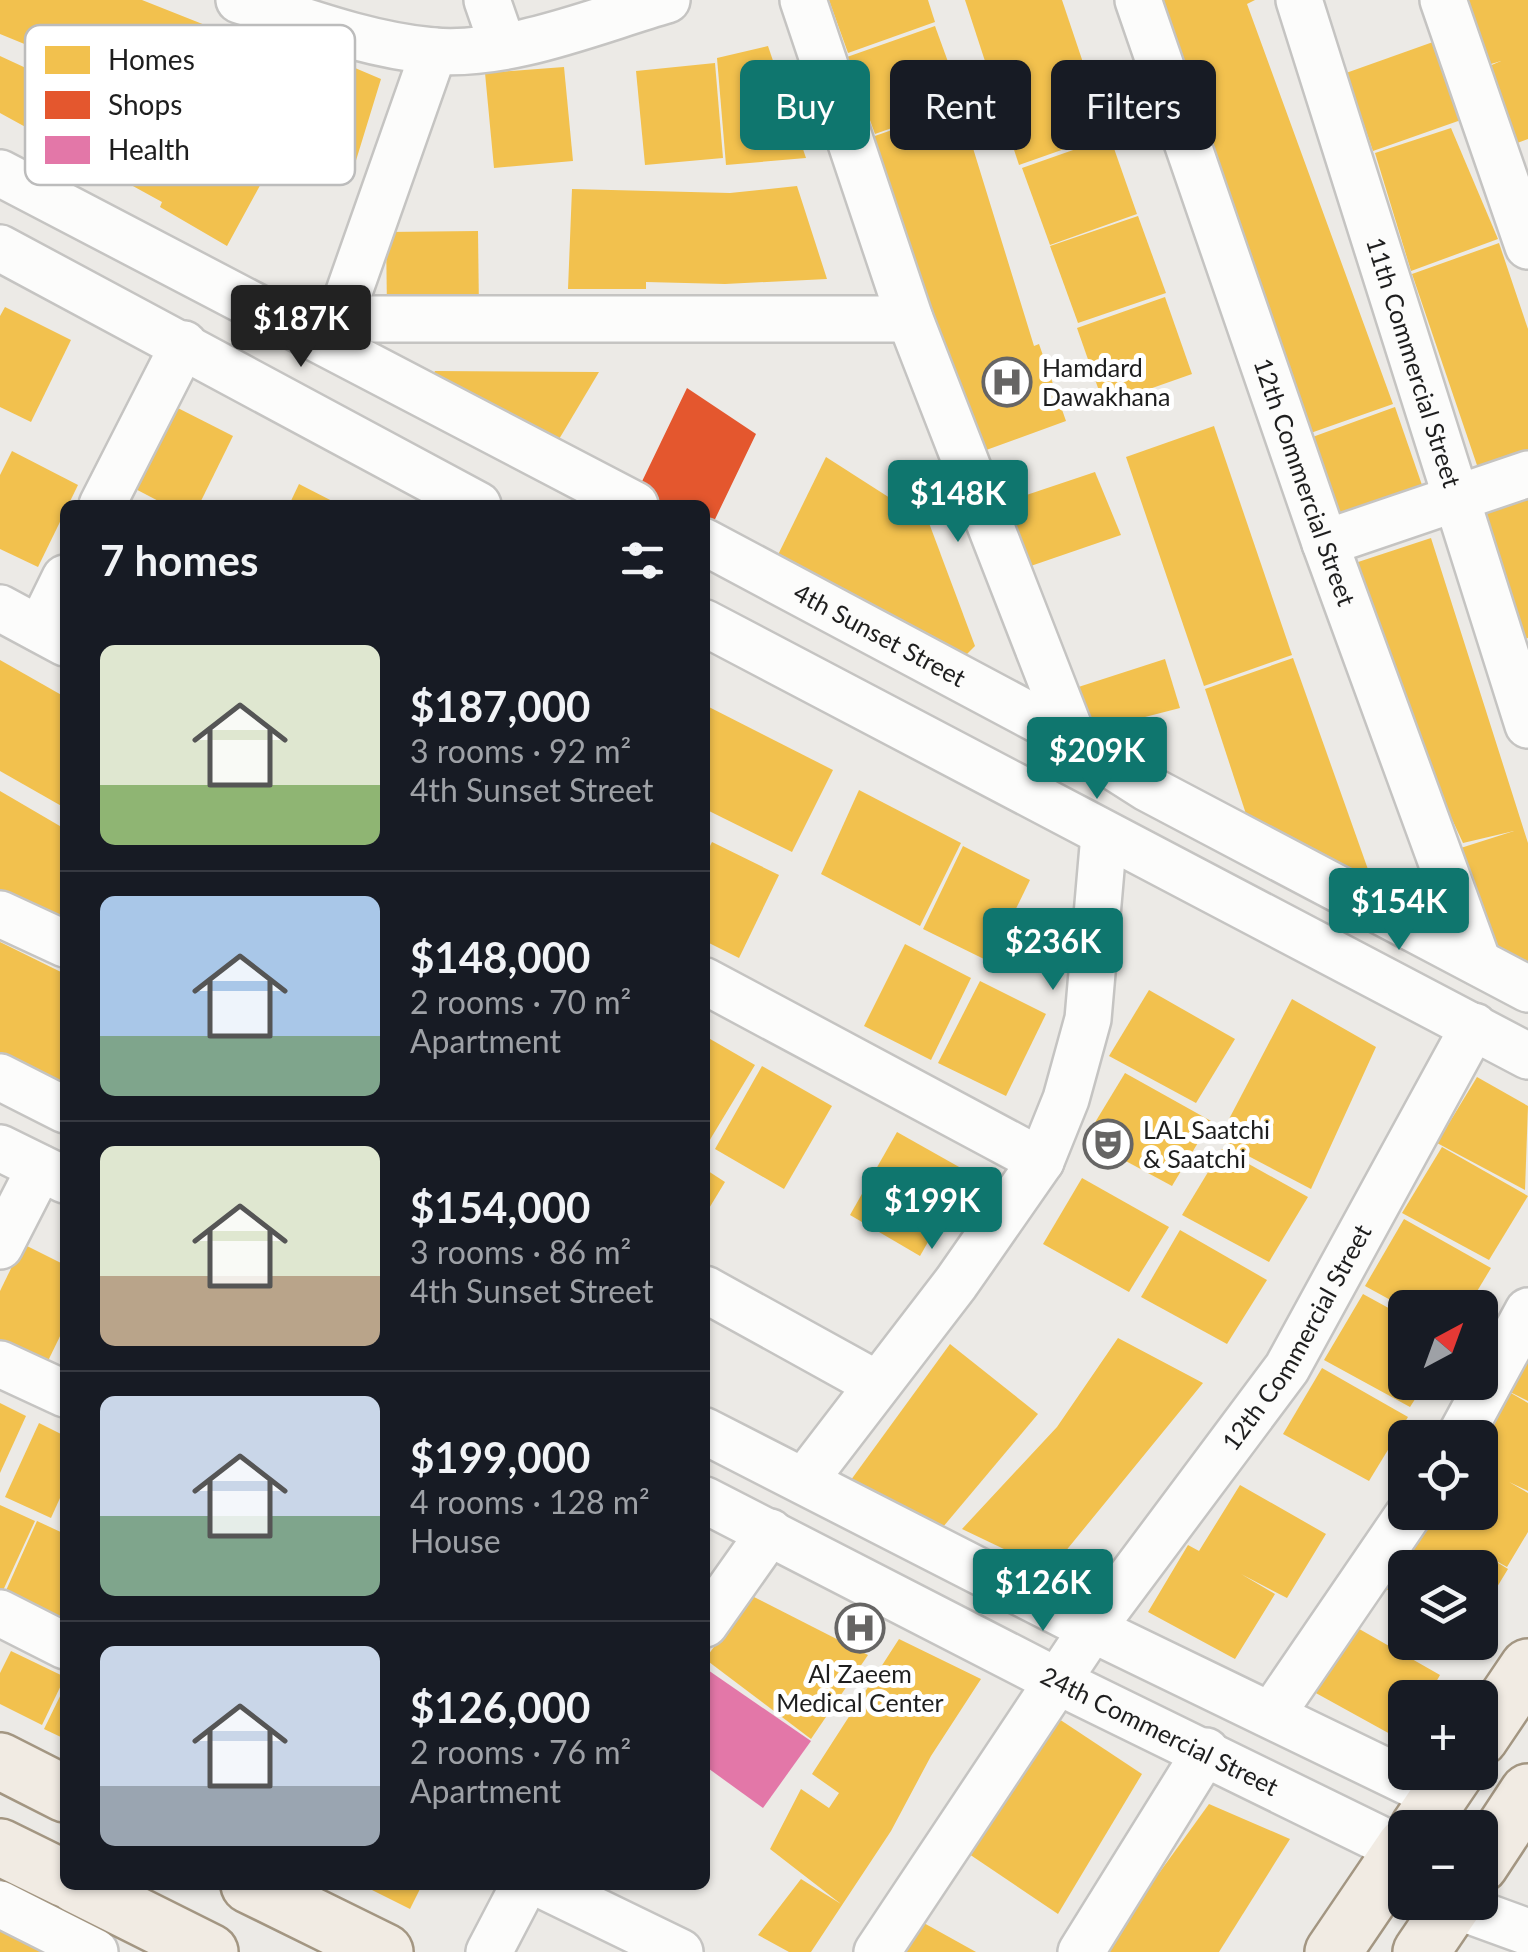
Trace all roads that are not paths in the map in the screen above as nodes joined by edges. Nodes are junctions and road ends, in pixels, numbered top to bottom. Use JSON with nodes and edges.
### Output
{"nodes":[{"id":1,"x":239,"y":0,"type":"edge"},
{"id":2,"x":487,"y":0,"type":"edge"},
{"id":3,"x":667,"y":0,"type":"edge"},
{"id":4,"x":803,"y":0,"type":"edge"},
{"id":5,"x":1138,"y":0,"type":"edge"},
{"id":6,"x":1299,"y":0,"type":"edge"},
{"id":7,"x":1443,"y":0,"type":"edge"},
{"id":8,"x":318,"y":25,"type":"edge"},
{"id":9,"x":355,"y":36,"type":"edge"},
{"id":10,"x":503,"y":46,"type":"junction"},
{"id":11,"x":434,"y":51,"type":"junction"},
{"id":12,"x":0,"y":173,"type":"edge"},
{"id":13,"x":25,"y":185,"type":"edge"},
{"id":14,"x":26,"y":185,"type":"edge"},
{"id":15,"x":1528,"y":246,"type":"edge"},
{"id":16,"x":0,"y":248,"type":"edge"},
{"id":17,"x":910,"y":320,"type":"junction"},
{"id":18,"x":336,"y":331,"type":"junction"},
{"id":19,"x":184,"y":344,"type":"junction"},
{"id":20,"x":1528,"y":474,"type":"edge"},
{"id":21,"x":1454,"y":499,"type":"junction"},
{"id":22,"x":105,"y":500,"type":"edge"},
{"id":23,"x":469,"y":500,"type":"edge"},
{"id":24,"x":626,"y":500,"type":"edge"},
{"id":25,"x":1325,"y":542,"type":"junction"},
{"id":26,"x":710,"y":545,"type":"edge"},
{"id":27,"x":60,"y":600,"type":"edge"},
{"id":28,"x":0,"y":608,"type":"edge"},
{"id":29,"x":710,"y":626,"type":"edge"},
{"id":30,"x":52,"y":636,"type":"edge"},
{"id":31,"x":1528,"y":725,"type":"edge"},
{"id":32,"x":1062,"y":734,"type":"junction"},
{"id":33,"x":1146,"y":788,"type":"junction"},
{"id":34,"x":1018,"y":790,"type":"junction"},
{"id":35,"x":1114,"y":840,"type":"junction"},
{"id":36,"x":0,"y":914,"type":"edge"},
{"id":37,"x":60,"y":942,"type":"edge"},
{"id":38,"x":1462,"y":954,"type":"junction"},
{"id":39,"x":710,"y":984,"type":"edge"},
{"id":40,"x":1528,"y":989,"type":"edge"},
{"id":41,"x":1419,"y":996,"type":"junction"},
{"id":42,"x":1474,"y":1026,"type":"junction"},
{"id":43,"x":1528,"y":1056,"type":"edge"},
{"id":44,"x":0,"y":1077,"type":"edge"},
{"id":45,"x":60,"y":1107,"type":"edge"},
{"id":46,"x":0,"y":1148,"type":"edge"},
{"id":47,"x":1041,"y":1161,"type":"junction"},
{"id":48,"x":53,"y":1174,"type":"edge"},
{"id":49,"x":0,"y":1246,"type":"edge"},
{"id":50,"x":710,"y":1292,"type":"edge"},
{"id":51,"x":1528,"y":1310,"type":"edge"},
{"id":52,"x":0,"y":1364,"type":"edge"},
{"id":53,"x":876,"y":1383,"type":"junction"},
{"id":54,"x":60,"y":1392,"type":"edge"},
{"id":55,"x":1469,"y":1420,"type":"edge"},
{"id":56,"x":710,"y":1434,"type":"edge"},
{"id":57,"x":804,"y":1481,"type":"junction"},
{"id":58,"x":710,"y":1502,"type":"edge"},
{"id":59,"x":1398,"y":1530,"type":"edge"},
{"id":60,"x":770,"y":1532,"type":"junction"},
{"id":61,"x":0,"y":1613,"type":"edge"},
{"id":62,"x":710,"y":1617,"type":"edge"},
{"id":63,"x":1092,"y":1629,"type":"junction"},
{"id":64,"x":60,"y":1643,"type":"edge"},
{"id":65,"x":1528,"y":1667,"type":"edge"},
{"id":66,"x":1057,"y":1682,"type":"junction"},
{"id":67,"x":1498,"y":1711,"type":"edge"},
{"id":68,"x":1272,"y":1714,"type":"junction"},
{"id":69,"x":1206,"y":1752,"type":"junction"},
{"id":70,"x":0,"y":1761,"type":"edge"},
{"id":71,"x":60,"y":1791,"type":"edge"},
{"id":72,"x":1395,"y":1810,"type":"edge"},
{"id":73,"x":1411,"y":1810,"type":"edge"},
{"id":74,"x":0,"y":1847,"type":"edge"},
{"id":75,"x":1388,"y":1872,"type":"edge"},
{"id":76,"x":1498,"y":1872,"type":"edge"},
{"id":77,"x":60,"y":1877,"type":"edge"},
{"id":78,"x":86,"y":1890,"type":"edge"},
{"id":79,"x":260,"y":1890,"type":"edge"},
{"id":80,"x":521,"y":1890,"type":"edge"},
{"id":81,"x":552,"y":1890,"type":"edge"},
{"id":82,"x":0,"y":1904,"type":"edge"},
{"id":83,"x":1445,"y":1920,"type":"edge"},
{"id":84,"x":1528,"y":1932,"type":"edge"},
{"id":85,"x":95,"y":1952,"type":"edge"},
{"id":86,"x":210,"y":1952,"type":"edge"},
{"id":87,"x":384,"y":1952,"type":"edge"},
{"id":88,"x":489,"y":1952,"type":"edge"},
{"id":89,"x":680,"y":1952,"type":"edge"},
{"id":90,"x":877,"y":1952,"type":"edge"},
{"id":91,"x":1080,"y":1952,"type":"edge"},
{"id":92,"x":1333,"y":1952,"type":"edge"},
{"id":93,"x":1421,"y":1952,"type":"edge"}],
"edges":[{"from":1,"to":8,"type":"street"},
{"from":2,"to":10,"type":"street"},
{"from":3,"to":10,"type":"street"},
{"from":4,"to":17,"type":"street"},
{"from":5,"to":25,"type":"street","name":"12th Commercial Street"},
{"from":6,"to":21,"type":"street","name":"11th Commercial Street"},
{"from":7,"to":15,"type":"street"},
{"from":9,"to":11,"type":"street"},
{"from":10,"to":11,"type":"street"},
{"from":11,"to":18,"type":"street"},
{"from":12,"to":13,"type":"street"},
{"from":14,"to":18,"type":"street"},
{"from":16,"to":19,"type":"street"},
{"from":17,"to":18,"type":"street"},
{"from":17,"to":32,"type":"street"},
{"from":18,"to":24,"type":"street"},
{"from":19,"to":22,"type":"street"},
{"from":19,"to":23,"type":"street"},
{"from":20,"to":21,"type":"street"},
{"from":21,"to":25,"type":"street"},
{"from":21,"to":31,"type":"street","name":"11th Commercial Street"},
{"from":25,"to":38,"type":"street","name":"12th Commercial Street"},
{"from":26,"to":32,"type":"street","name":"4th Sunset Street"},
{"from":27,"to":30,"type":"street"},
{"from":28,"to":30,"type":"street"},
{"from":29,"to":34,"type":"street"},
{"from":32,"to":33,"type":"street","name":"4th Sunset Street"},
{"from":32,"to":34,"type":"street"},
{"from":33,"to":35,"type":"street"},
{"from":33,"to":38,"type":"street","name":"4th Sunset Street"},
{"from":34,"to":35,"type":"street"},
{"from":35,"to":41,"type":"street"},
{"from":35,"to":47,"type":"street"},
{"from":36,"to":37,"type":"street"},
{"from":38,"to":40,"type":"street","name":"4th Sunset Street"},
{"from":38,"to":41,"type":"street"},
{"from":39,"to":47,"type":"street"},
{"from":41,"to":42,"type":"street"},
{"from":42,"to":43,"type":"street"},
{"from":42,"to":63,"type":"street","name":"12th Commercial Street"},
{"from":44,"to":45,"type":"street"},
{"from":46,"to":48,"type":"street"},
{"from":47,"to":53,"type":"street"},
{"from":48,"to":49,"type":"street"},
{"from":50,"to":53,"type":"street"},
{"from":51,"to":55,"type":"street"},
{"from":52,"to":54,"type":"street"},
{"from":53,"to":57,"type":"street"},
{"from":56,"to":57,"type":"street"},
{"from":57,"to":63,"type":"street"},
{"from":58,"to":60,"type":"street","name":"24th Commercial Street"},
{"from":59,"to":68,"type":"street"},
{"from":60,"to":62,"type":"street"},
{"from":60,"to":66,"type":"street","name":"24th Commercial Street"},
{"from":61,"to":64,"type":"street"},
{"from":63,"to":66,"type":"street","name":"12th Commercial Street"},
{"from":63,"to":68,"type":"street"},
{"from":65,"to":67,"type":"main road"},
{"from":66,"to":69,"type":"street","name":"24th Commercial Street"},
{"from":66,"to":90,"type":"street"},
{"from":68,"to":73,"type":"street"},
{"from":69,"to":72,"type":"street","name":"24th Commercial Street"},
{"from":69,"to":91,"type":"street"},
{"from":70,"to":71,"type":"main road"},
{"from":74,"to":77,"type":"main road"},
{"from":75,"to":92,"type":"main road"},
{"from":76,"to":84,"type":"street"},
{"from":78,"to":86,"type":"main road"},
{"from":79,"to":87,"type":"main road"},
{"from":80,"to":88,"type":"street"},
{"from":81,"to":89,"type":"street"},
{"from":82,"to":85,"type":"street"},
{"from":83,"to":93,"type":"main road"}]}
